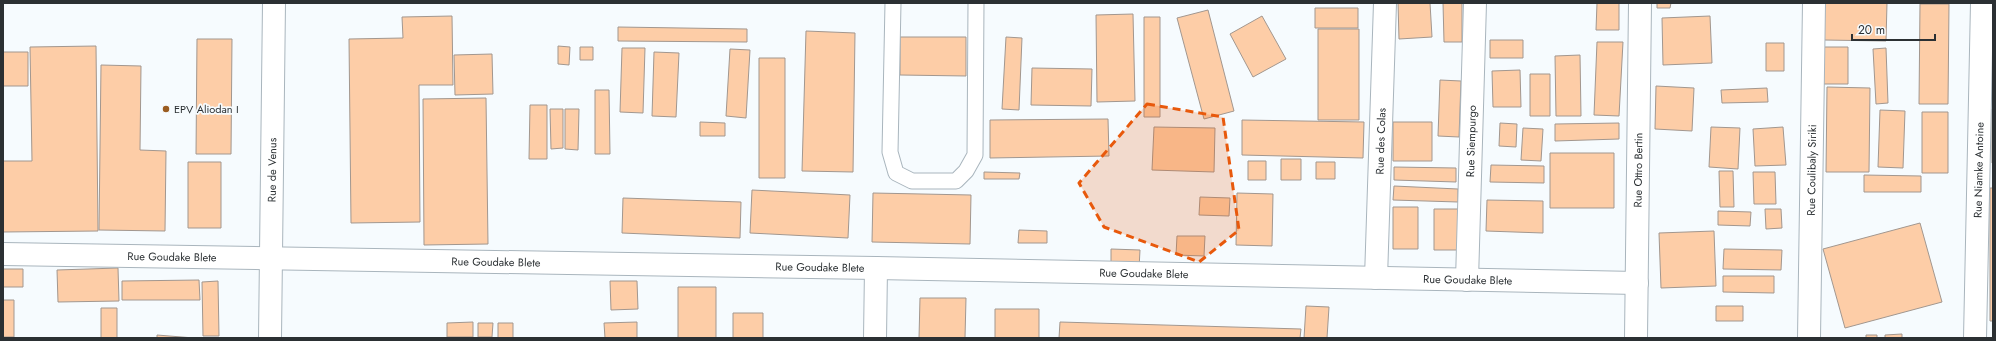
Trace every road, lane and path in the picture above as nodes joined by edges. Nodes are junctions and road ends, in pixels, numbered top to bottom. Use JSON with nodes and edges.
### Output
{"nodes":[{"id":1,"x":274,"y":3,"type":"edge"},
{"id":2,"x":892,"y":3,"type":"edge"},
{"id":3,"x":976,"y":3,"type":"edge"},
{"id":4,"x":1385,"y":3,"type":"edge"},
{"id":5,"x":1475,"y":3,"type":"edge"},
{"id":6,"x":1640,"y":3,"type":"edge"},
{"id":7,"x":1814,"y":3,"type":"edge"},
{"id":8,"x":1982,"y":3,"type":"edge"},
{"id":9,"x":3,"y":254,"type":"edge"},
{"id":10,"x":270,"y":259,"type":"junction"},
{"id":11,"x":876,"y":268,"type":"junction"},
{"id":12,"x":1376,"y":278,"type":"junction"},
{"id":13,"x":1467,"y":280,"type":"junction"},
{"id":14,"x":1637,"y":283,"type":"junction"},
{"id":15,"x":270,"y":338,"type":"edge"},
{"id":16,"x":875,"y":338,"type":"edge"},
{"id":17,"x":1636,"y":338,"type":"edge"},
{"id":18,"x":1809,"y":338,"type":"edge"},
{"id":19,"x":1975,"y":338,"type":"edge"}],
"edges":[{"from":1,"to":10,"type":"street","name":"Rue de Venus"},
{"from":2,"to":3,"type":"lane"},
{"from":4,"to":12,"type":"street","name":"Rue des Colas"},
{"from":5,"to":13,"type":"street","name":"Rue Siempurgo"},
{"from":6,"to":14,"type":"street","name":"Rue Ottro Bertin"},
{"from":7,"to":18,"type":"street","name":"Rue Coulibaly Siriki"},
{"from":8,"to":19,"type":"street","name":"Rue Niamke Antoine"},
{"from":9,"to":10,"type":"street","name":"Rue Goudake Blete"},
{"from":10,"to":11,"type":"street","name":"Rue Goudake Blete"},
{"from":10,"to":15,"type":"street","name":"Rue de Venus"},
{"from":11,"to":12,"type":"street","name":"Rue Goudake Blete"},
{"from":11,"to":16,"type":"street"},
{"from":12,"to":13,"type":"street","name":"Rue Goudake Blete"},
{"from":13,"to":14,"type":"street","name":"Rue Goudake Blete"},
{"from":14,"to":17,"type":"street","name":"Rue Ottro Bertin"}]}
